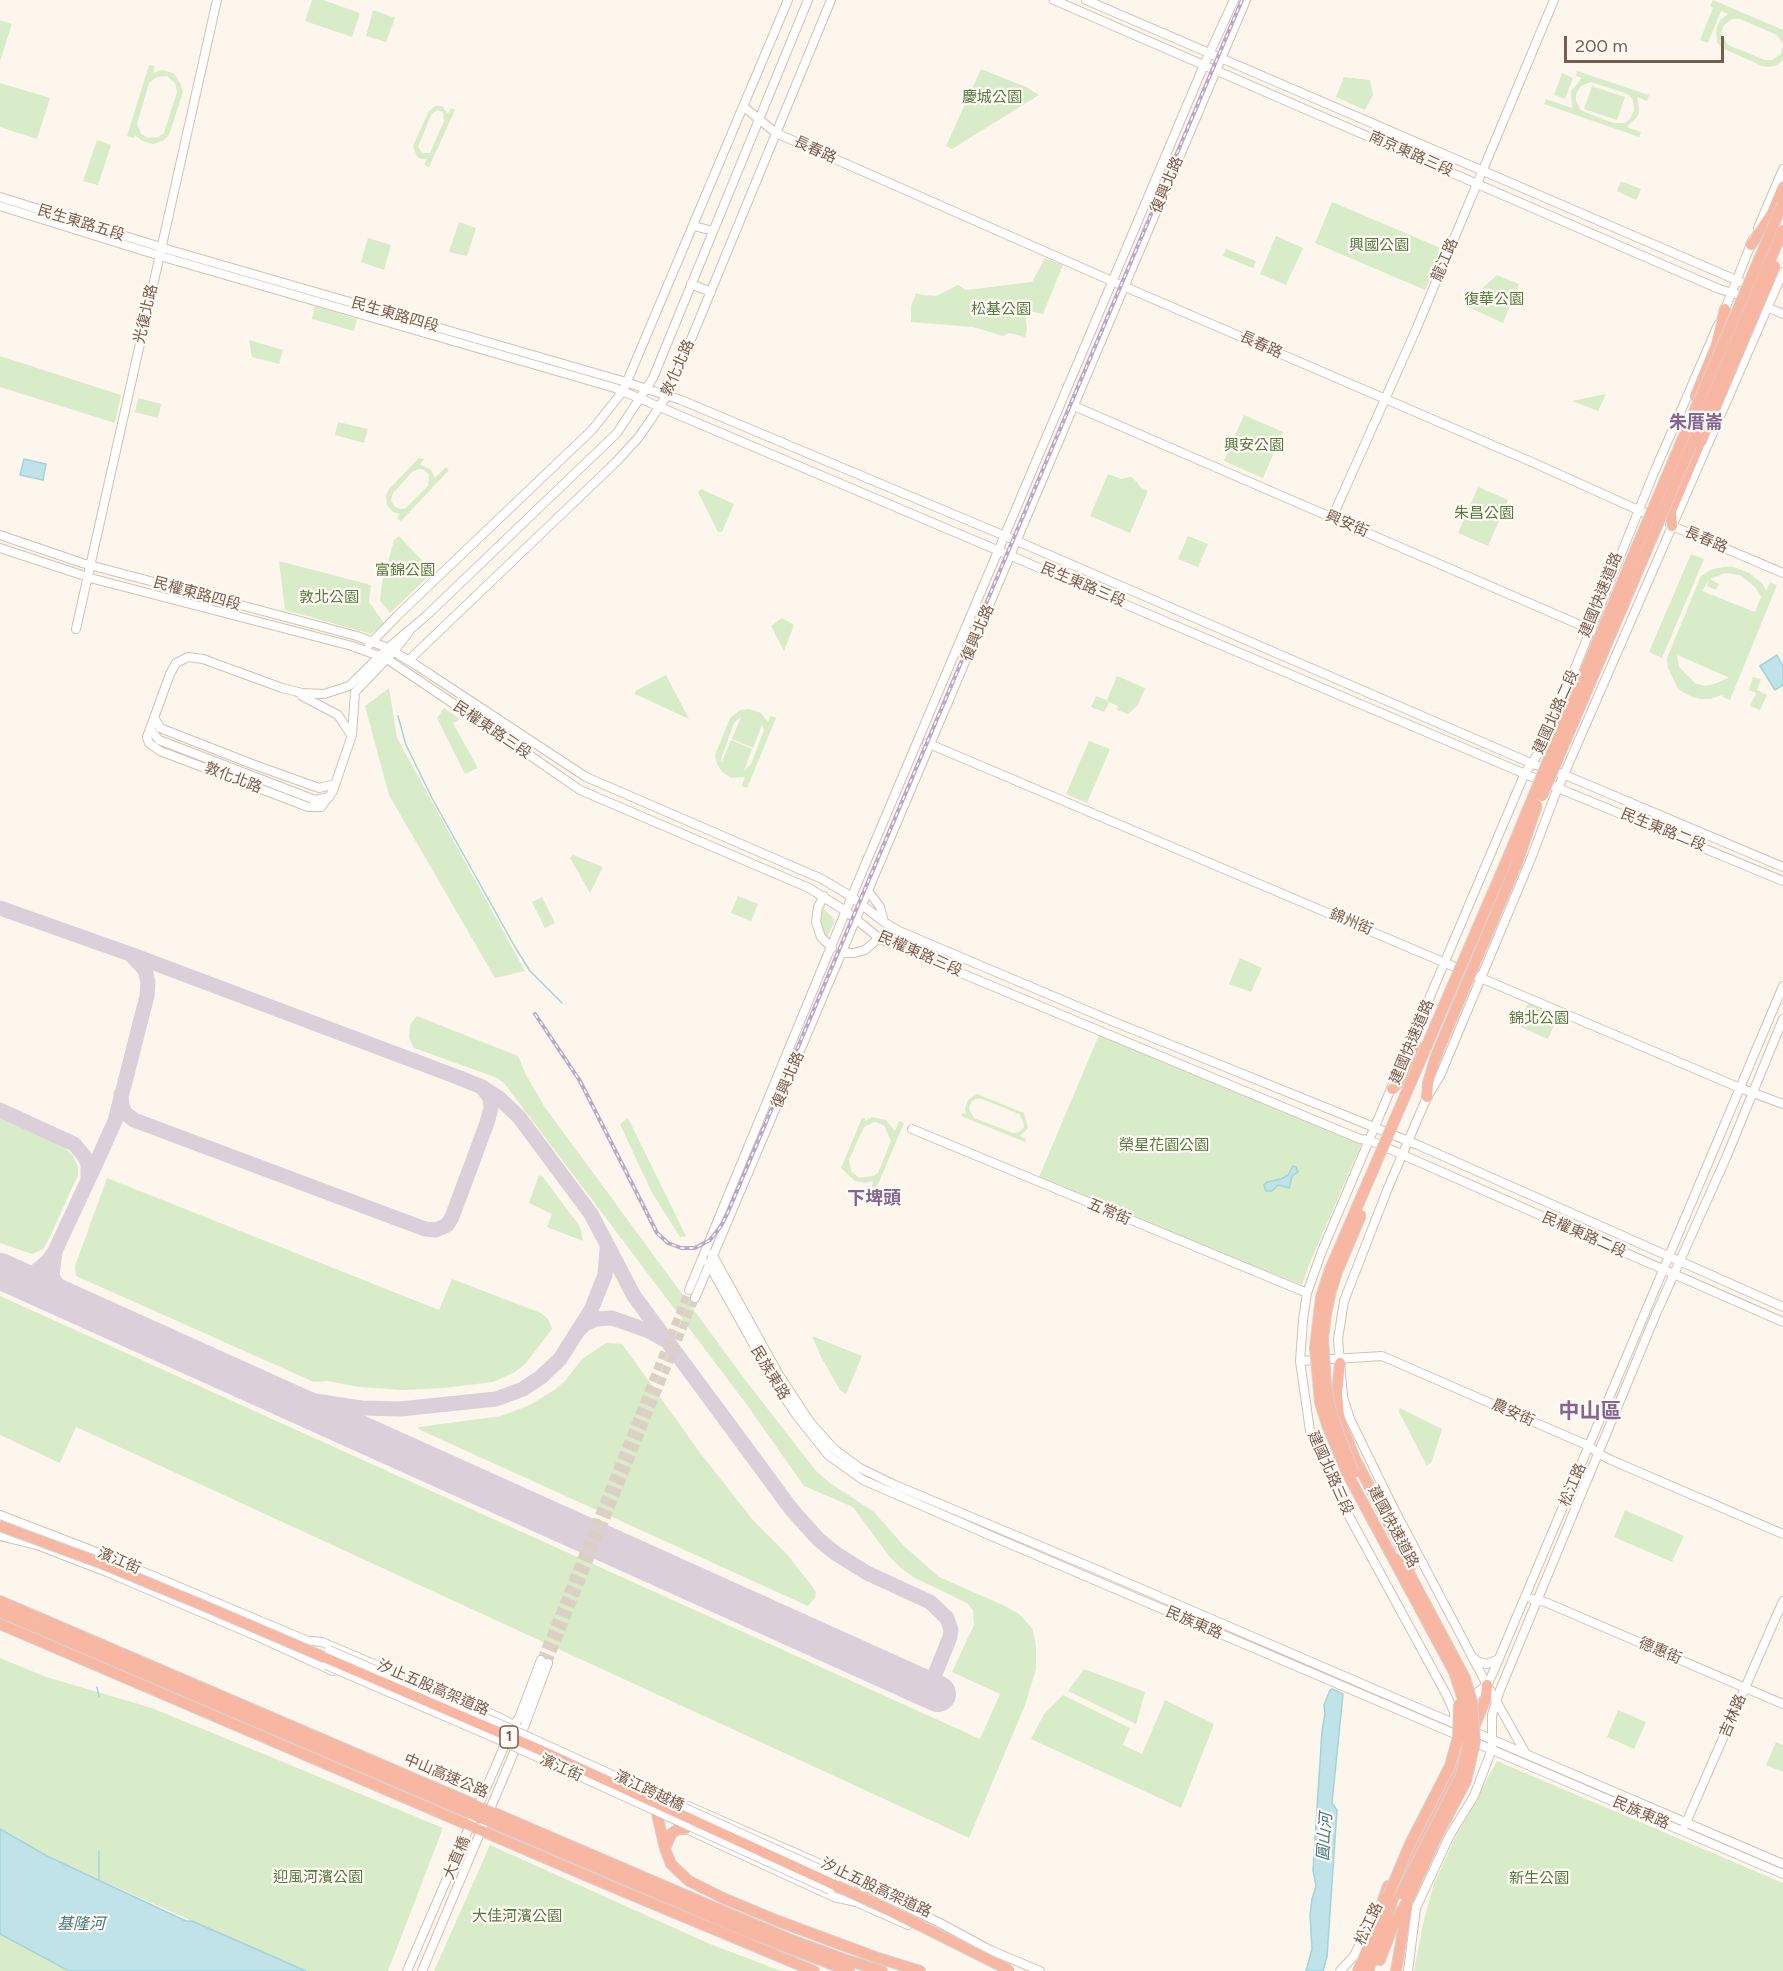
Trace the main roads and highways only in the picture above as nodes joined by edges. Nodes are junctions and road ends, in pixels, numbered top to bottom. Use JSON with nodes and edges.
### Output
{"nodes":[{"id":1,"x":217,"y":0,"type":"edge"},
{"id":2,"x":788,"y":0,"type":"edge"},
{"id":3,"x":808,"y":0,"type":"edge"},
{"id":4,"x":831,"y":0,"type":"edge"},
{"id":5,"x":1054,"y":0,"type":"edge"},
{"id":6,"x":1086,"y":0,"type":"edge"},
{"id":7,"x":1234,"y":0,"type":"edge"},
{"id":8,"x":1246,"y":0,"type":"edge"},
{"id":9,"x":1554,"y":0,"type":"edge"},
{"id":10,"x":1210,"y":53,"type":"junction"},
{"id":11,"x":1221,"y":58,"type":"junction"},
{"id":12,"x":1204,"y":65,"type":"junction"},
{"id":13,"x":1216,"y":71,"type":"junction"},
{"id":14,"x":744,"y":107,"type":"junction"},
{"id":15,"x":759,"y":120,"type":"junction"},
{"id":16,"x":776,"y":133,"type":"junction"},
{"id":17,"x":1783,"y":169,"type":"edge"},
{"id":18,"x":1482,"y":170,"type":"junction"},
{"id":19,"x":1476,"y":183,"type":"junction"},
{"id":20,"x":1783,"y":187,"type":"edge"},
{"id":21,"x":0,"y":197,"type":"edge"},
{"id":22,"x":1783,"y":203,"type":"edge"},
{"id":23,"x":0,"y":206,"type":"edge"},
{"id":24,"x":694,"y":226,"type":"junction"},
{"id":25,"x":1783,"y":230,"type":"edge"},
{"id":26,"x":713,"y":231,"type":"junction"},
{"id":27,"x":1783,"y":239,"type":"edge"},
{"id":28,"x":1751,"y":245,"type":"junction"},
{"id":29,"x":161,"y":252,"type":"junction"},
{"id":30,"x":1783,"y":272,"type":"edge"},
{"id":31,"x":1737,"y":281,"type":"junction"},
{"id":32,"x":1113,"y":282,"type":"junction"},
{"id":33,"x":692,"y":284,"type":"junction"},
{"id":34,"x":1124,"y":286,"type":"junction"},
{"id":35,"x":711,"y":292,"type":"junction"},
{"id":36,"x":1732,"y":292,"type":"junction"},
{"id":37,"x":1773,"y":296,"type":"junction"},
{"id":38,"x":1783,"y":298,"type":"edge"},
{"id":39,"x":1768,"y":308,"type":"junction"},
{"id":40,"x":1725,"y":309,"type":"junction"},
{"id":41,"x":1783,"y":314,"type":"edge"},
{"id":42,"x":626,"y":387,"type":"junction"},
{"id":43,"x":647,"y":389,"type":"junction"},
{"id":44,"x":667,"y":395,"type":"junction"},
{"id":45,"x":641,"y":398,"type":"junction"},
{"id":46,"x":1384,"y":399,"type":"junction"},
{"id":47,"x":660,"y":406,"type":"junction"},
{"id":48,"x":1074,"y":406,"type":"junction"},
{"id":49,"x":1639,"y":510,"type":"junction"},
{"id":50,"x":1332,"y":518,"type":"junction"},
{"id":51,"x":1672,"y":526,"type":"junction"},
{"id":52,"x":0,"y":535,"type":"edge"},
{"id":53,"x":1005,"y":537,"type":"junction"},
{"id":54,"x":1017,"y":541,"type":"junction"},
{"id":55,"x":1638,"y":544,"type":"junction"},
{"id":56,"x":0,"y":548,"type":"edge"},
{"id":57,"x":1000,"y":550,"type":"junction"},
{"id":58,"x":1011,"y":555,"type":"junction"},
{"id":59,"x":89,"y":565,"type":"junction"},
{"id":60,"x":1783,"y":573,"type":"edge"},
{"id":61,"x":87,"y":576,"type":"junction"},
{"id":62,"x":75,"y":629,"type":"dead end"},
{"id":63,"x":1591,"y":629,"type":"junction"},
{"id":64,"x":372,"y":642,"type":"junction"},
{"id":65,"x":1621,"y":643,"type":"junction"},
{"id":66,"x":365,"y":650,"type":"junction"},
{"id":67,"x":391,"y":650,"type":"junction"},
{"id":68,"x":383,"y":658,"type":"junction"},
{"id":69,"x":410,"y":660,"type":"junction"},
{"id":70,"x":290,"y":691,"type":"junction"},
{"id":71,"x":154,"y":717,"type":"junction"},
{"id":72,"x":352,"y":735,"type":"junction"},
{"id":73,"x":919,"y":740,"type":"junction"},
{"id":74,"x":930,"y":745,"type":"junction"},
{"id":75,"x":1533,"y":764,"type":"junction"},
{"id":76,"x":1547,"y":769,"type":"joint"},
{"id":77,"x":1525,"y":773,"type":"junction"},
{"id":78,"x":1565,"y":775,"type":"junction"},
{"id":79,"x":1542,"y":780,"type":"joint"},
{"id":80,"x":335,"y":784,"type":"junction"},
{"id":81,"x":1559,"y":788,"type":"junction"},
{"id":82,"x":1534,"y":804,"type":"junction"},
{"id":83,"x":1783,"y":867,"type":"edge"},
{"id":84,"x":1783,"y":880,"type":"edge"},
{"id":85,"x":869,"y":892,"type":"junction"},
{"id":86,"x":824,"y":896,"type":"junction"},
{"id":87,"x":852,"y":897,"type":"junction"},
{"id":88,"x":863,"y":905,"type":"junction"},
{"id":89,"x":847,"y":912,"type":"junction"},
{"id":90,"x":857,"y":920,"type":"junction"},
{"id":91,"x":884,"y":922,"type":"junction"},
{"id":92,"x":879,"y":938,"type":"junction"},
{"id":93,"x":832,"y":948,"type":"junction"},
{"id":94,"x":843,"y":953,"type":"junction"},
{"id":95,"x":1445,"y":962,"type":"junction"},
{"id":96,"x":1481,"y":977,"type":"junction"},
{"id":97,"x":1783,"y":986,"type":"edge"},
{"id":98,"x":1783,"y":1019,"type":"edge"},
{"id":99,"x":1740,"y":1088,"type":"junction"},
{"id":100,"x":1392,"y":1089,"type":"junction"},
{"id":101,"x":1752,"y":1092,"type":"junction"},
{"id":102,"x":1427,"y":1097,"type":"junction"},
{"id":103,"x":1783,"y":1104,"type":"edge"},
{"id":104,"x":912,"y":1129,"type":"dead end"},
{"id":105,"x":1375,"y":1129,"type":"junction"},
{"id":106,"x":1391,"y":1136,"type":"joint"},
{"id":107,"x":1369,"y":1140,"type":"junction"},
{"id":108,"x":1408,"y":1143,"type":"junction"},
{"id":109,"x":1386,"y":1147,"type":"joint"},
{"id":110,"x":1403,"y":1155,"type":"junction"},
{"id":111,"x":707,"y":1254,"type":"junction"},
{"id":112,"x":1669,"y":1257,"type":"junction"},
{"id":113,"x":1680,"y":1262,"type":"junction"},
{"id":114,"x":709,"y":1265,"type":"junction"},
{"id":115,"x":1664,"y":1269,"type":"junction"},
{"id":116,"x":1673,"y":1274,"type":"junction"},
{"id":117,"x":689,"y":1290,"type":"tunnel mouth"},
{"id":118,"x":1307,"y":1293,"type":"junction"},
{"id":119,"x":695,"y":1298,"type":"tunnel mouth"},
{"id":120,"x":1783,"y":1307,"type":"edge"},
{"id":121,"x":1783,"y":1322,"type":"edge"},
{"id":122,"x":1300,"y":1361,"type":"junction"},
{"id":123,"x":1340,"y":1361,"type":"junction"},
{"id":124,"x":1589,"y":1446,"type":"junction"},
{"id":125,"x":1599,"y":1454,"type":"junction"},
{"id":126,"x":0,"y":1515,"type":"edge"},
{"id":127,"x":0,"y":1526,"type":"edge"},
{"id":128,"x":1783,"y":1534,"type":"edge"},
{"id":129,"x":0,"y":1536,"type":"edge"},
{"id":130,"x":1525,"y":1598,"type":"junction"},
{"id":131,"x":1537,"y":1600,"type":"junction"},
{"id":132,"x":0,"y":1601,"type":"edge"},
{"id":133,"x":1783,"y":1601,"type":"edge"},
{"id":134,"x":0,"y":1612,"type":"edge"},
{"id":135,"x":0,"y":1624,"type":"edge"},
{"id":136,"x":263,"y":1639,"type":"junction"},
{"id":137,"x":302,"y":1640,"type":"junction"},
{"id":138,"x":1448,"y":1645,"type":"junction"},
{"id":139,"x":329,"y":1650,"type":"joint"},
{"id":140,"x":1295,"y":1655,"type":"junction"},
{"id":141,"x":1472,"y":1657,"type":"junction"},
{"id":142,"x":1499,"y":1659,"type":"junction"},
{"id":143,"x":1291,"y":1664,"type":"junction"},
{"id":144,"x":1454,"y":1672,"type":"junction"},
{"id":145,"x":1487,"y":1686,"type":"junction"},
{"id":146,"x":1745,"y":1688,"type":"junction"},
{"id":147,"x":1497,"y":1699,"type":"junction"},
{"id":148,"x":1783,"y":1704,"type":"edge"},
{"id":149,"x":513,"y":1726,"type":"junction"},
{"id":150,"x":1456,"y":1728,"type":"junction"},
{"id":151,"x":523,"y":1731,"type":"junction"},
{"id":152,"x":1470,"y":1736,"type":"junction"},
{"id":153,"x":506,"y":1744,"type":"junction"},
{"id":154,"x":1492,"y":1744,"type":"junction"},
{"id":155,"x":516,"y":1749,"type":"junction"},
{"id":156,"x":1526,"y":1754,"type":"junction"},
{"id":157,"x":656,"y":1792,"type":"junction"},
{"id":158,"x":657,"y":1814,"type":"junction"},
{"id":159,"x":1685,"y":1826,"type":"junction"},
{"id":160,"x":686,"y":1829,"type":"junction"},
{"id":161,"x":665,"y":1849,"type":"junction"},
{"id":162,"x":1783,"y":1864,"type":"edge"},
{"id":163,"x":1394,"y":1870,"type":"junction"},
{"id":164,"x":1783,"y":1874,"type":"edge"},
{"id":165,"x":837,"y":1877,"type":"joint"},
{"id":166,"x":878,"y":1893,"type":"junction"},
{"id":167,"x":1405,"y":1896,"type":"junction"},
{"id":168,"x":856,"y":1902,"type":"junction"},
{"id":169,"x":1415,"y":1911,"type":"junction"},
{"id":170,"x":1400,"y":1914,"type":"junction"},
{"id":171,"x":1370,"y":1952,"type":"junction"},
{"id":172,"x":407,"y":1971,"type":"edge"},
{"id":173,"x":422,"y":1971,"type":"edge"},
{"id":174,"x":814,"y":1971,"type":"edge"},
{"id":175,"x":849,"y":1971,"type":"edge"},
{"id":176,"x":882,"y":1971,"type":"edge"},
{"id":177,"x":920,"y":1971,"type":"edge"},
{"id":178,"x":1011,"y":1971,"type":"edge"},
{"id":179,"x":1040,"y":1971,"type":"edge"},
{"id":180,"x":1340,"y":1971,"type":"edge"},
{"id":181,"x":1358,"y":1971,"type":"edge"},
{"id":182,"x":1368,"y":1971,"type":"edge"},
{"id":183,"x":1375,"y":1971,"type":"edge"},
{"id":184,"x":1389,"y":1971,"type":"edge"},
{"id":185,"x":1396,"y":1971,"type":"edge"},
{"id":186,"x":1401,"y":1971,"type":"edge"},
{"id":187,"x":1408,"y":1971,"type":"edge"}],
"edges":[{"from":1,"to":29,"type":"main road","name":"光復北路"},
{"from":2,"to":14,"type":"main road"},
{"from":3,"to":15,"type":"main road","name":"敦化北路"},
{"from":4,"to":16,"type":"main road","name":"敦化北路"},
{"from":5,"to":12,"type":"main road","name":"南京東路三段"},
{"from":6,"to":10,"type":"main road","name":"南京東路三段"},
{"from":7,"to":10,"type":"main road","name":"復興北路"},
{"from":8,"to":11,"type":"main road","name":"復興北路"},
{"from":9,"to":18,"type":"main road","name":"龍江路"},
{"from":10,"to":11,"type":"main road","name":"南京東路三段"},
{"from":10,"to":12,"type":"main road","name":"復興北路"},
{"from":11,"to":13,"type":"main road","name":"復興北路"},
{"from":11,"to":18,"type":"main road","name":"南京東路三段"},
{"from":12,"to":13,"type":"main road","name":"南京東路三段"},
{"from":12,"to":32,"type":"main road","name":"復興北路"},
{"from":13,"to":19,"type":"main road","name":"南京東路三段"},
{"from":13,"to":34,"type":"main road","name":"復興北路"},
{"from":14,"to":15,"type":"main road","name":"長春路"},
{"from":14,"to":24,"type":"main road"},
{"from":15,"to":16,"type":"main road","name":"長春路"},
{"from":15,"to":26,"type":"main road","name":"敦化北路"},
{"from":16,"to":32,"type":"main road","name":"長春路"},
{"from":16,"to":35,"type":"main road","name":"敦化北路"},
{"from":17,"to":28,"type":"main road","name":"建國北路二段"},
{"from":18,"to":19,"type":"main road","name":"龍江路"},
{"from":18,"to":31,"type":"main road","name":"南京東路三段"},
{"from":19,"to":36,"type":"main road","name":"南京東路三段"},
{"from":19,"to":46,"type":"main road","name":"龍江路"},
{"from":20,"to":28,"type":"highway"},
{"from":21,"to":29,"type":"main road","name":"民生東路五段"},
{"from":22,"to":55,"type":"highway","name":"建國快速道路","bridge":true},
{"from":23,"to":29,"type":"main road","name":"民生東路五段"},
{"from":24,"to":26,"type":"main road"},
{"from":24,"to":42,"type":"main road"},
{"from":25,"to":82,"type":"highway","name":"建國快速道路","bridge":true},
{"from":26,"to":33,"type":"main road","name":"敦化北路"},
{"from":27,"to":51,"type":"highway","bridge":true},
{"from":28,"to":31,"type":"main road","name":"建國北路二段"},
{"from":29,"to":42,"type":"main road","name":"民生東路四段"},
{"from":29,"to":59,"type":"main road","name":"光復北路"},
{"from":30,"to":37,"type":"main road"},
{"from":31,"to":36,"type":"main road","name":"建國北路二段"},
{"from":31,"to":37,"type":"main road","name":"南京東路三段"},
{"from":32,"to":34,"type":"main road","name":"長春路"},
{"from":32,"to":53,"type":"main road","name":"復興北路"},
{"from":33,"to":35,"type":"main road"},
{"from":33,"to":43,"type":"main road","name":"敦化北路"},
{"from":34,"to":46,"type":"main road","name":"長春路"},
{"from":34,"to":48,"type":"main road","name":"復興北路"},
{"from":35,"to":44,"type":"main road","name":"敦化北路"},
{"from":36,"to":39,"type":"main road","name":"南京東路三段"},
{"from":36,"to":40,"type":"main road","name":"建國北路二段"},
{"from":37,"to":38,"type":"main road","name":"南京東路三段"},
{"from":37,"to":39,"type":"main road"},
{"from":39,"to":41,"type":"main road","name":"南京東路三段"},
{"from":39,"to":51,"type":"main road"},
{"from":40,"to":49,"type":"main road","name":"建國北路二段"},
{"from":40,"to":55,"type":"highway","bridge":true},
{"from":42,"to":43,"type":"main road","name":"民生東路三段"},
{"from":42,"to":45,"type":"main road","name":"民生東路三段"},
{"from":42,"to":64,"type":"main road"},
{"from":43,"to":44,"type":"main road","name":"民生東路三段"},
{"from":43,"to":45,"type":"main road","name":"敦化北路"},
{"from":44,"to":47,"type":"main road","name":"敦化北路"},
{"from":44,"to":53,"type":"main road","name":"民生東路三段"},
{"from":45,"to":47,"type":"main road","name":"民生東路三段"},
{"from":45,"to":67,"type":"main road","name":"敦化北路"},
{"from":46,"to":49,"type":"main road","name":"長春路"},
{"from":46,"to":50,"type":"main road","name":"龍江路"},
{"from":47,"to":57,"type":"main road","name":"民生東路三段"},
{"from":47,"to":69,"type":"main road","name":"敦化北路"},
{"from":48,"to":50,"type":"main road","name":"興安街"},
{"from":48,"to":54,"type":"main road","name":"復興北路"},
{"from":49,"to":51,"type":"main road","name":"長春路"},
{"from":49,"to":63,"type":"main road","name":"建國北路二段"},
{"from":50,"to":63,"type":"main road","name":"興安街"},
{"from":51,"to":60,"type":"main road","name":"長春路"},
{"from":51,"to":65,"type":"main road"},
{"from":52,"to":59,"type":"main road","name":"民權東路四段"},
{"from":53,"to":54,"type":"main road","name":"民生東路三段"},
{"from":53,"to":57,"type":"main road","name":"復興北路"},
{"from":54,"to":58,"type":"main road","name":"復興北路"},
{"from":54,"to":75,"type":"main road","name":"民生東路三段"},
{"from":55,"to":82,"type":"highway","name":"建國快速道路","bridge":true},
{"from":56,"to":61,"type":"main road","name":"民權東路四段"},
{"from":57,"to":58,"type":"main road","name":"民生東路三段"},
{"from":57,"to":73,"type":"main road","name":"復興北路"},
{"from":58,"to":74,"type":"main road","name":"復興北路"},
{"from":58,"to":77,"type":"main road","name":"民生東路三段"},
{"from":59,"to":61,"type":"main road","name":"光復北路"},
{"from":59,"to":64,"type":"main road","name":"民權東路四段"},
{"from":61,"to":62,"type":"main road","name":"光復北路"},
{"from":61,"to":66,"type":"main road","name":"民權東路四段"},
{"from":63,"to":65,"type":"main road","name":"興安街"},
{"from":63,"to":75,"type":"main road","name":"建國北路二段"},
{"from":64,"to":66,"type":"main road"},
{"from":64,"to":67,"type":"main road","name":"民權東路四段"},
{"from":65,"to":78,"type":"main road"},
{"from":66,"to":68,"type":"main road","name":"民權東路四段"},
{"from":67,"to":68,"type":"main road","name":"敦化北路"},
{"from":67,"to":69,"type":"main road","name":"民權東路三段"},
{"from":68,"to":70,"type":"main road","name":"敦化北路"},
{"from":68,"to":72,"type":"main road","name":"敦化北路"},
{"from":68,"to":86,"type":"main road","name":"民權東路三段"},
{"from":69,"to":87,"type":"main road","name":"民權東路三段"},
{"from":70,"to":71,"type":"main road","name":"敦化北路"},
{"from":70,"to":72,"type":"main road","name":"敦化北路"},
{"from":71,"to":80,"type":"main road","name":"敦化北路"},
{"from":71,"to":80,"type":"main road","name":"敦化北路"},
{"from":72,"to":80,"type":"main road","name":"敦化北路"},
{"from":73,"to":74,"type":"main road","name":"錦州街"},
{"from":73,"to":87,"type":"main road","name":"復興北路"},
{"from":74,"to":85,"type":"main road","name":"復興北路"},
{"from":74,"to":95,"type":"main road","name":"錦州街"},
{"from":75,"to":76,"type":"main road","name":"民生東路三段"},
{"from":75,"to":77,"type":"main road","name":"建國北路二段"},
{"from":76,"to":78,"type":"main road","name":"民生東路二段"},
{"from":77,"to":79,"type":"main road","name":"民生東路三段"},
{"from":77,"to":95,"type":"main road","name":"建國北路二段"},
{"from":78,"to":81,"type":"main road"},
{"from":78,"to":83,"type":"main road","name":"民生東路二段"},
{"from":79,"to":81,"type":"main road","name":"民生東路二段"},
{"from":81,"to":84,"type":"main road","name":"民生東路二段"},
{"from":81,"to":96,"type":"main road"},
{"from":82,"to":100,"type":"highway","bridge":true},
{"from":82,"to":102,"type":"highway","bridge":true},
{"from":82,"to":138,"type":"highway","name":"建國快速道路","bridge":true},
{"from":82,"to":144,"type":"highway","name":"建國快速道路","bridge":true},
{"from":85,"to":88,"type":"main road","name":"復興北路"},
{"from":85,"to":91,"type":"main road"},
{"from":86,"to":89,"type":"main road","name":"民權東路三段"},
{"from":86,"to":93,"type":"main road"},
{"from":87,"to":88,"type":"main road","name":"民權東路三段"},
{"from":87,"to":89,"type":"main road","name":"復興北路"},
{"from":88,"to":90,"type":"main road","name":"復興北路"},
{"from":88,"to":91,"type":"main road","name":"民權東路三段"},
{"from":89,"to":90,"type":"main road","name":"民權東路三段"},
{"from":89,"to":93,"type":"main road","name":"復興北路"},
{"from":90,"to":92,"type":"main road","name":"民權東路三段"},
{"from":90,"to":94,"type":"main road","name":"復興北路"},
{"from":91,"to":105,"type":"main road","name":"民權東路三段"},
{"from":92,"to":94,"type":"main road"},
{"from":92,"to":107,"type":"main road","name":"民權東路三段"},
{"from":93,"to":111,"type":"main road","name":"復興北路"},
{"from":94,"to":111,"type":"main road","name":"復興北路"},
{"from":95,"to":96,"type":"main road","name":"錦州街"},
{"from":95,"to":100,"type":"main road","name":"建國北路二段"},
{"from":96,"to":99,"type":"main road","name":"錦州街"},
{"from":96,"to":102,"type":"main road"},
{"from":97,"to":99,"type":"main road","name":"松江路"},
{"from":98,"to":101,"type":"main road","name":"松江路"},
{"from":99,"to":101,"type":"main road","name":"錦州街"},
{"from":99,"to":112,"type":"main road","name":"松江路"},
{"from":100,"to":105,"type":"main road","name":"建國北路二段"},
{"from":101,"to":103,"type":"main road","name":"錦州街"},
{"from":101,"to":113,"type":"main road","name":"松江路"},
{"from":102,"to":108,"type":"main road"},
{"from":104,"to":118,"type":"main road","name":"五常街"},
{"from":105,"to":106,"type":"main road","name":"民權東路三段"},
{"from":105,"to":107,"type":"main road","name":"建國北路三段"},
{"from":106,"to":108,"type":"main road","name":"民權東路二段"},
{"from":107,"to":109,"type":"main road","name":"民權東路三段"},
{"from":107,"to":118,"type":"main road","name":"建國北路三段"},
{"from":108,"to":110,"type":"main road"},
{"from":108,"to":112,"type":"main road","name":"民權東路二段"},
{"from":109,"to":110,"type":"main road","name":"民權東路二段"},
{"from":110,"to":115,"type":"main road","name":"民權東路二段"},
{"from":110,"to":123,"type":"main road"},
{"from":111,"to":114,"type":"main road","name":"復興北路"},
{"from":111,"to":117,"type":"main road"},
{"from":111,"to":140,"type":"main road","name":"民族東路"},
{"from":112,"to":113,"type":"main road","name":"民權東路二段"},
{"from":112,"to":115,"type":"main road","name":"松江路"},
{"from":113,"to":116,"type":"main road","name":"松江路"},
{"from":113,"to":120,"type":"main road","name":"民權東路二段"},
{"from":114,"to":119,"type":"main road","name":"復興北路"},
{"from":114,"to":143,"type":"main road","name":"民族東路"},
{"from":115,"to":116,"type":"main road","name":"民權東路二段"},
{"from":115,"to":124,"type":"main road","name":"松江路"},
{"from":116,"to":121,"type":"main road","name":"民權東路二段"},
{"from":116,"to":125,"type":"main road","name":"松江路"},
{"from":118,"to":122,"type":"main road","name":"建國北路三段"},
{"from":122,"to":123,"type":"main road","name":"農安街"},
{"from":122,"to":150,"type":"main road","name":"建國北路三段"},
{"from":123,"to":124,"type":"main road","name":"農安街"},
{"from":123,"to":138,"type":"highway","bridge":true},
{"from":123,"to":141,"type":"main road"},
{"from":124,"to":125,"type":"main road","name":"農安街"},
{"from":124,"to":130,"type":"main road","name":"松江路"},
{"from":125,"to":128,"type":"main road","name":"農安街"},
{"from":125,"to":131,"type":"main road","name":"松江路"},
{"from":126,"to":137,"type":"main road","name":"濱江街"},
{"from":127,"to":178,"type":"highway","name":"汐止五股高架道路","number":"1","bridge":true},
{"from":129,"to":136,"type":"main road","name":"濱江街"},
{"from":130,"to":131,"type":"main road","name":"德惠街"},
{"from":130,"to":142,"type":"main road","name":"松江路"},
{"from":131,"to":146,"type":"main road","name":"德惠街"},
{"from":131,"to":147,"type":"main road","name":"松江路"},
{"from":132,"to":176,"type":"highway","name":"中山高速公路"},
{"from":133,"to":146,"type":"main road","name":"吉林路"},
{"from":134,"to":175,"type":"highway","name":"中山高速公路"},
{"from":135,"to":174,"type":"highway"},
{"from":136,"to":153,"type":"main road","name":"濱江街"},
{"from":136,"to":168,"type":"main road","name":"濱江街","bridge":true},
{"from":137,"to":139,"type":"main road","name":"濱江街"},
{"from":137,"to":149,"type":"main road","name":"濱江街"},
{"from":138,"to":167,"type":"highway","name":"建國快速道路","bridge":true},
{"from":139,"to":165,"type":"main road","name":"濱江跨越橋","bridge":true},
{"from":140,"to":143,"type":"main road"},
{"from":140,"to":150,"type":"main road","name":"民族東路"},
{"from":141,"to":142,"type":"main road"},
{"from":141,"to":145,"type":"main road"},
{"from":142,"to":145,"type":"main road","name":"松江路"},
{"from":143,"to":150,"type":"main road","name":"民族東路"},
{"from":144,"to":167,"type":"highway","name":"建國快速道路","bridge":true},
{"from":144,"to":171,"type":"highway","bridge":true},
{"from":145,"to":147,"type":"main road"},
{"from":145,"to":150,"type":"main road","name":"松江路"},
{"from":145,"to":152,"type":"highway"},
{"from":146,"to":148,"type":"main road","name":"德惠街"},
{"from":146,"to":159,"type":"main road","name":"吉林路"},
{"from":147,"to":154,"type":"main road","name":"松江路"},
{"from":147,"to":156,"type":"main road"},
{"from":149,"to":151,"type":"main road","name":"濱江街"},
{"from":149,"to":151,"type":"main road","name":"大直橋"},
{"from":149,"to":153,"type":"main road","name":"大直橋"},
{"from":150,"to":152,"type":"main road","name":"民族東路"},
{"from":150,"to":163,"type":"main road","name":"松江路"},
{"from":151,"to":155,"type":"main road","name":"大直橋"},
{"from":151,"to":157,"type":"main road","name":"濱江街"},
{"from":152,"to":154,"type":"main road","name":"民族東路"},
{"from":152,"to":171,"type":"highway"},
{"from":153,"to":155,"type":"main road","name":"濱江街"},
{"from":153,"to":172,"type":"main road","name":"大直橋"},
{"from":154,"to":156,"type":"main road","name":"民族東路"},
{"from":154,"to":159,"type":"main road","name":"民族東路"},
{"from":154,"to":169,"type":"main road","name":"松江路"},
{"from":155,"to":158,"type":"main road","name":"濱江街"},
{"from":155,"to":173,"type":"main road","name":"大直橋"},
{"from":156,"to":159,"type":"main road","name":"民族東路"},
{"from":157,"to":158,"type":"main road"},
{"from":157,"to":166,"type":"main road","name":"濱江街"},
{"from":158,"to":160,"type":"main road","name":"濱江街"},
{"from":158,"to":161,"type":"highway"},
{"from":159,"to":162,"type":"main road","name":"民族東路"},
{"from":159,"to":164,"type":"main road","name":"民族東路"},
{"from":160,"to":161,"type":"highway"},
{"from":160,"to":168,"type":"main road","name":"濱江街"},
{"from":161,"to":177,"type":"highway"},
{"from":163,"to":171,"type":"highway"},
{"from":163,"to":180,"type":"main road","name":"松江路"},
{"from":165,"to":166,"type":"main road","name":"濱江街"},
{"from":166,"to":179,"type":"main road","name":"濱江街"},
{"from":167,"to":170,"type":"highway"},
{"from":167,"to":171,"type":"highway"},
{"from":167,"to":185,"type":"highway"},
{"from":168,"to":178,"type":"main road","name":"濱江街"},
{"from":169,"to":186,"type":"highway"},
{"from":169,"to":187,"type":"main road","name":"松江路"},
{"from":170,"to":183,"type":"highway"},
{"from":170,"to":184,"type":"highway"},
{"from":171,"to":181,"type":"highway"},
{"from":171,"to":182,"type":"highway"}]}
